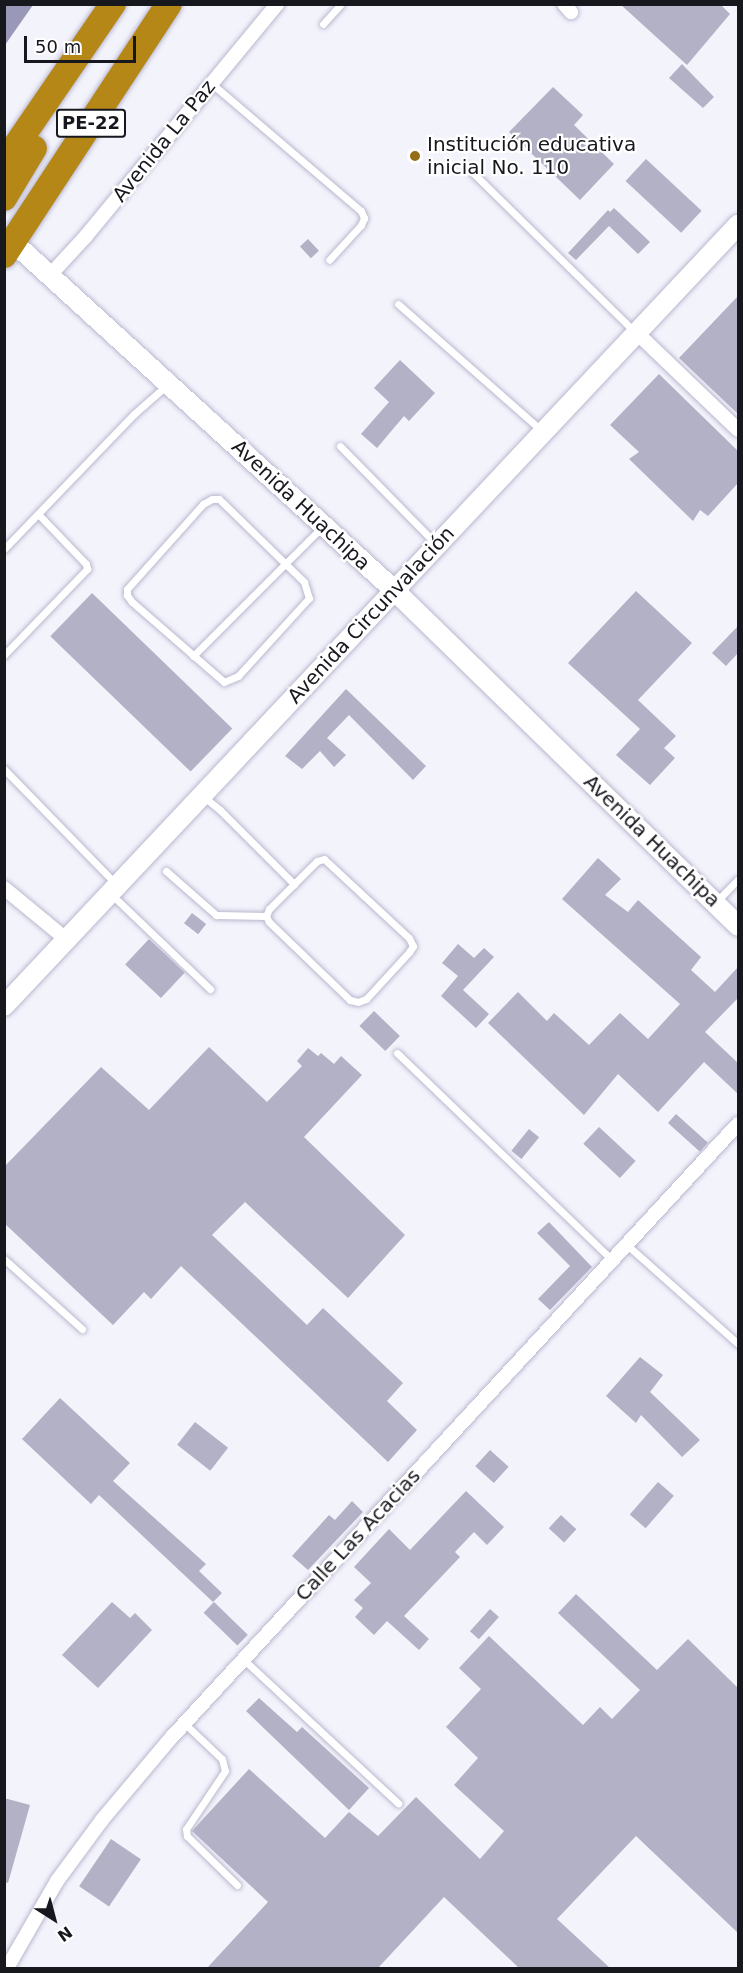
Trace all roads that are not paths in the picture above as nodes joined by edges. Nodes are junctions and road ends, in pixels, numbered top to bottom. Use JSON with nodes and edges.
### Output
{"nodes":[{"id":1,"x":113,"y":4,"type":"edge"},
{"id":2,"x":169,"y":4,"type":"edge"},
{"id":3,"x":277,"y":4,"type":"edge"},
{"id":4,"x":340,"y":4,"type":"edge"},
{"id":5,"x":323,"y":24,"type":"dead end"},
{"id":6,"x":94,"y":30,"type":"junction"},
{"id":7,"x":211,"y":83,"type":"junction"},
{"id":8,"x":4,"y":163,"type":"edge"},
{"id":9,"x":467,"y":167,"type":"dead end"},
{"id":10,"x":4,"y":198,"type":"edge"},
{"id":11,"x":738,"y":225,"type":"edge"},
{"id":12,"x":7,"y":243,"type":"edge"},
{"id":13,"x":329,"y":260,"type":"dead end"},
{"id":14,"x":50,"y":275,"type":"junction"},
{"id":15,"x":398,"y":304,"type":"dead end"},
{"id":16,"x":636,"y":333,"type":"junction"},
{"id":17,"x":169,"y":384,"type":"junction"},
{"id":18,"x":738,"y":430,"type":"edge"},
{"id":19,"x":543,"y":431,"type":"junction"},
{"id":20,"x":340,"y":446,"type":"dead end"},
{"id":21,"x":38,"y":514,"type":"junction"},
{"id":22,"x":323,"y":525,"type":"junction"},
{"id":23,"x":436,"y":544,"type":"junction"},
{"id":24,"x":4,"y":549,"type":"edge"},
{"id":25,"x":285,"y":564,"type":"junction"},
{"id":26,"x":394,"y":590,"type":"junction"},
{"id":27,"x":4,"y":655,"type":"edge"},
{"id":28,"x":193,"y":656,"type":"junction"},
{"id":29,"x":4,"y":769,"type":"edge"},
{"id":30,"x":202,"y":795,"type":"junction"},
{"id":31,"x":166,"y":871,"type":"dead end"},
{"id":32,"x":738,"y":879,"type":"edge"},
{"id":33,"x":294,"y":884,"type":"junction"},
{"id":34,"x":4,"y":888,"type":"edge"},
{"id":35,"x":114,"y":889,"type":"junction"},
{"id":36,"x":715,"y":903,"type":"junction"},
{"id":37,"x":266,"y":916,"type":"junction"},
{"id":38,"x":738,"y":926,"type":"edge"},
{"id":39,"x":67,"y":940,"type":"junction"},
{"id":40,"x":210,"y":989,"type":"dead end"},
{"id":41,"x":4,"y":1006,"type":"edge"},
{"id":42,"x":397,"y":1053,"type":"dead end"},
{"id":43,"x":738,"y":1124,"type":"edge"},
{"id":44,"x":627,"y":1245,"type":"junction"},
{"id":45,"x":4,"y":1259,"type":"edge"},
{"id":46,"x":612,"y":1260,"type":"junction"},
{"id":47,"x":82,"y":1329,"type":"dead end"},
{"id":48,"x":738,"y":1344,"type":"edge"},
{"id":49,"x":243,"y":1659,"type":"junction"},
{"id":50,"x":184,"y":1723,"type":"junction"},
{"id":51,"x":398,"y":1803,"type":"dead end"},
{"id":52,"x":237,"y":1885,"type":"dead end"},
{"id":53,"x":7,"y":1968,"type":"edge"}],
"edges":[{"from":1,"to":6,"type":"highway","number":"PE-22"},
{"from":2,"to":12,"type":"highway","number":"PE-22"},
{"from":3,"to":7,"type":"street","name":"Avenida La Paz"},
{"from":4,"to":5,"type":"lane"},
{"from":6,"to":8,"type":"highway","number":"PE-22"},
{"from":6,"to":10,"type":"highway"},
{"from":7,"to":13,"type":"lane"},
{"from":7,"to":14,"type":"street","name":"Avenida La Paz"},
{"from":9,"to":16,"type":"lane"},
{"from":11,"to":16,"type":"street","name":"Avenida Circunvalación"},
{"from":12,"to":14,"type":"street","name":"Avenida Huachipa"},
{"from":14,"to":17,"type":"street","name":"Avenida Huachipa"},
{"from":15,"to":19,"type":"lane"},
{"from":16,"to":18,"type":"street"},
{"from":16,"to":19,"type":"street","name":"Avenida Circunvalación"},
{"from":17,"to":21,"type":"lane"},
{"from":17,"to":22,"type":"street","name":"Avenida Huachipa"},
{"from":19,"to":23,"type":"street","name":"Avenida Circunvalación"},
{"from":20,"to":23,"type":"lane"},
{"from":21,"to":24,"type":"lane"},
{"from":21,"to":27,"type":"lane"},
{"from":22,"to":25,"type":"lane"},
{"from":22,"to":26,"type":"street","name":"Avenida Huachipa"},
{"from":23,"to":26,"type":"street","name":"Avenida Circunvalación"},
{"from":25,"to":28,"type":"lane"},
{"from":25,"to":28,"type":"lane"},
{"from":25,"to":28,"type":"lane"},
{"from":26,"to":30,"type":"street","name":"Avenida Circunvalación"},
{"from":26,"to":36,"type":"street","name":"Avenida Huachipa"},
{"from":29,"to":35,"type":"lane"},
{"from":30,"to":33,"type":"lane"},
{"from":30,"to":35,"type":"street","name":"Avenida Circunvalación"},
{"from":31,"to":37,"type":"lane"},
{"from":32,"to":36,"type":"lane"},
{"from":33,"to":37,"type":"lane"},
{"from":33,"to":37,"type":"lane"},
{"from":34,"to":39,"type":"street"},
{"from":35,"to":39,"type":"street","name":"Avenida Circunvalación"},
{"from":35,"to":40,"type":"lane"},
{"from":36,"to":38,"type":"street","name":"Avenida Huachipa"},
{"from":39,"to":41,"type":"street","name":"Avenida Circunvalación"},
{"from":42,"to":46,"type":"lane"},
{"from":43,"to":44,"type":"street","name":"Calle Las Acacias"},
{"from":44,"to":46,"type":"street","name":"Calle Las Acacias"},
{"from":44,"to":48,"type":"lane"},
{"from":45,"to":47,"type":"lane"},
{"from":46,"to":49,"type":"street","name":"Calle Las Acacias"},
{"from":49,"to":50,"type":"street","name":"Calle Las Acacias"},
{"from":49,"to":51,"type":"lane"},
{"from":50,"to":52,"type":"lane"},
{"from":50,"to":53,"type":"street","name":"Calle Las Acacias"}]}
